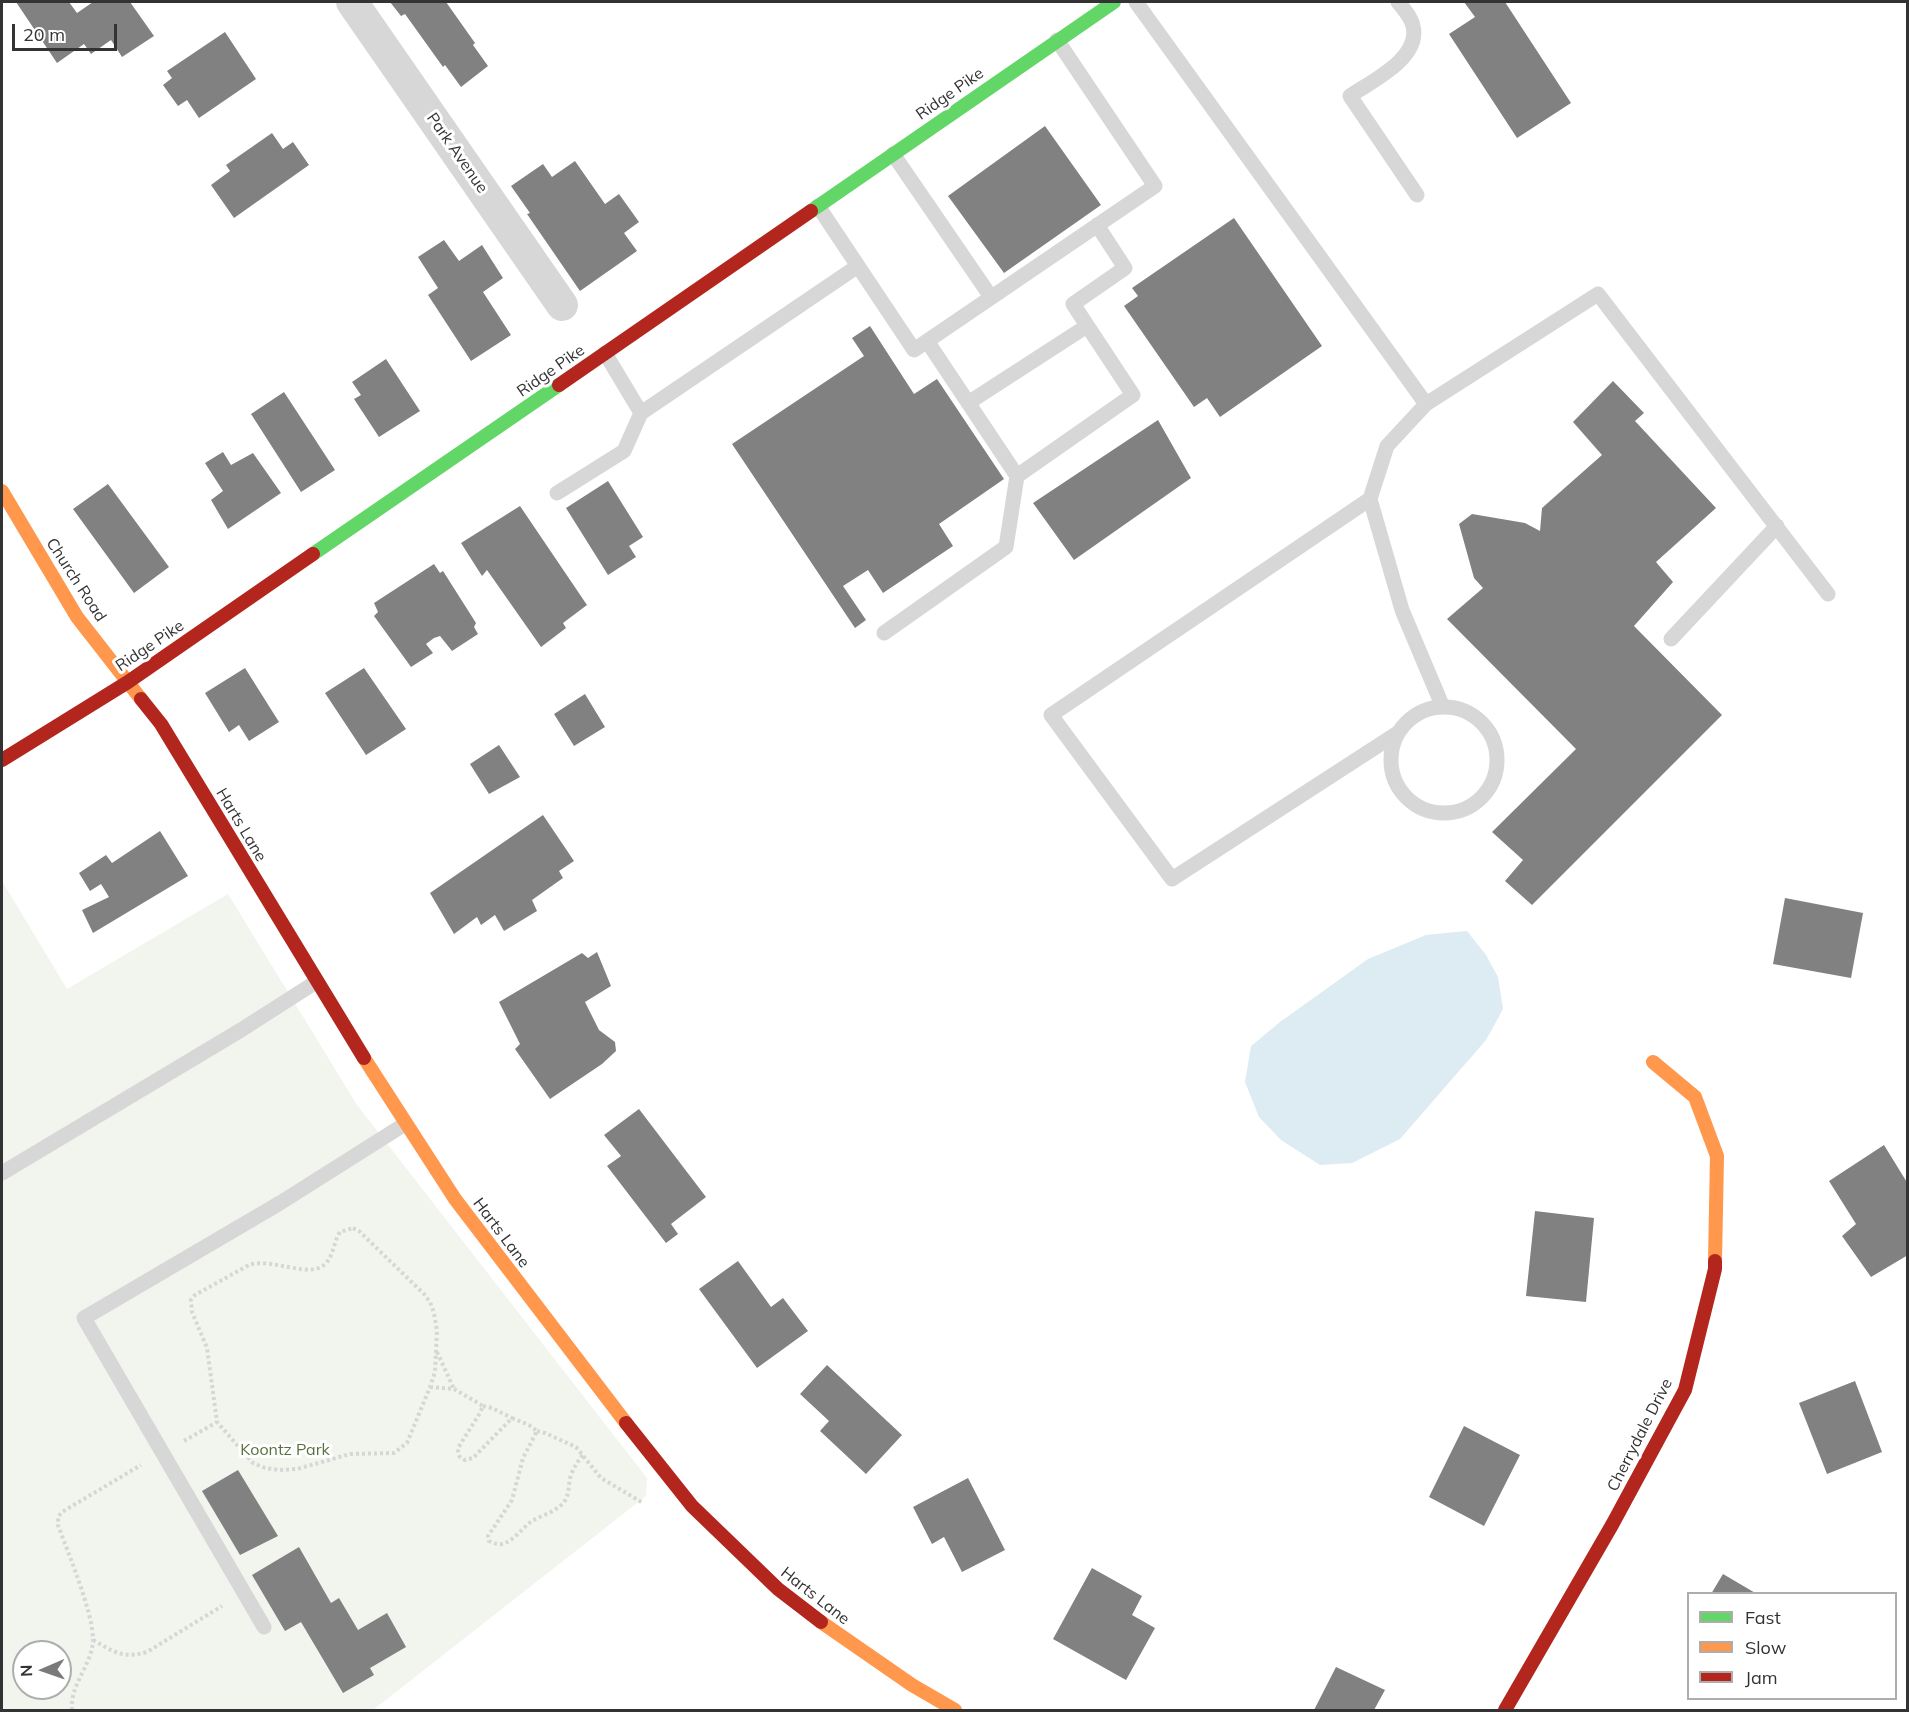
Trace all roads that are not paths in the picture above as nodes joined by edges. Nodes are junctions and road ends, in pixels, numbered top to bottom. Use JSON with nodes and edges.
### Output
{"nodes":[{"id":1,"x":352,"y":2,"type":"edge"},
{"id":2,"x":1114,"y":2,"type":"edge"},
{"id":3,"x":1136,"y":2,"type":"edge"},
{"id":4,"x":1398,"y":2,"type":"edge"},
{"id":5,"x":1057,"y":40,"type":"junction"},
{"id":6,"x":893,"y":154,"type":"junction"},
{"id":7,"x":1417,"y":195,"type":"dead end"},
{"id":8,"x":818,"y":206,"type":"junction"},
{"id":9,"x":1098,"y":225,"type":"junction"},
{"id":10,"x":858,"y":266,"type":"junction"},
{"id":11,"x":991,"y":297,"type":"junction"},
{"id":12,"x":562,"y":305,"type":"dead end"},
{"id":13,"x":1087,"y":326,"type":"junction"},
{"id":14,"x":927,"y":341,"type":"junction"},
{"id":15,"x":605,"y":353,"type":"junction"},
{"id":16,"x":968,"y":403,"type":"junction"},
{"id":17,"x":1426,"y":404,"type":"junction"},
{"id":18,"x":641,"y":413,"type":"junction"},
{"id":19,"x":1017,"y":476,"type":"junction"},
{"id":20,"x":2,"y":492,"type":"edge"},
{"id":21,"x":557,"y":493,"type":"dead end"},
{"id":22,"x":1370,"y":499,"type":"junction"},
{"id":23,"x":1777,"y":526,"type":"junction"},
{"id":24,"x":1828,"y":594,"type":"dead end"},
{"id":25,"x":884,"y":633,"type":"dead end"},
{"id":26,"x":1671,"y":639,"type":"dead end"},
{"id":27,"x":128,"y":682,"type":"junction"},
{"id":28,"x":1442,"y":705,"type":"junction"},
{"id":29,"x":1396,"y":734,"type":"junction"},
{"id":30,"x":2,"y":760,"type":"edge"},
{"id":31,"x":316,"y":982,"type":"junction"},
{"id":32,"x":1653,"y":1062,"type":"dead end"},
{"id":33,"x":405,"y":1124,"type":"junction"},
{"id":34,"x":2,"y":1173,"type":"edge"},
{"id":35,"x":264,"y":1627,"type":"dead end"},
{"id":36,"x":955,"y":1710,"type":"edge"},
{"id":37,"x":1504,"y":1710,"type":"edge"}],
"edges":[{"from":1,"to":12,"type":"street","name":"Park Avenue"},
{"from":2,"to":5,"type":"street","name":"Ridge Pike"},
{"from":3,"to":17,"type":"lane"},
{"from":4,"to":7,"type":"lane"},
{"from":5,"to":6,"type":"street","name":"Ridge Pike"},
{"from":5,"to":9,"type":"lane"},
{"from":6,"to":8,"type":"street","name":"Ridge Pike"},
{"from":6,"to":11,"type":"lane"},
{"from":8,"to":10,"type":"lane"},
{"from":8,"to":15,"type":"street","name":"Ridge Pike"},
{"from":9,"to":11,"type":"lane"},
{"from":9,"to":13,"type":"lane"},
{"from":10,"to":14,"type":"lane"},
{"from":10,"to":18,"type":"lane"},
{"from":11,"to":14,"type":"lane"},
{"from":13,"to":16,"type":"lane"},
{"from":13,"to":19,"type":"lane"},
{"from":14,"to":16,"type":"lane"},
{"from":15,"to":18,"type":"lane"},
{"from":15,"to":27,"type":"street","name":"Ridge Pike"},
{"from":16,"to":19,"type":"lane"},
{"from":17,"to":22,"type":"lane"},
{"from":17,"to":23,"type":"lane"},
{"from":18,"to":21,"type":"lane"},
{"from":19,"to":25,"type":"lane"},
{"from":20,"to":27,"type":"street","name":"Church Road"},
{"from":22,"to":28,"type":"lane"},
{"from":22,"to":29,"type":"lane"},
{"from":23,"to":24,"type":"lane"},
{"from":23,"to":26,"type":"lane"},
{"from":27,"to":30,"type":"street","name":"Ridge Pike"},
{"from":27,"to":31,"type":"street","name":"Harts Lane"},
{"from":28,"to":29,"type":"lane"},
{"from":28,"to":29,"type":"lane"},
{"from":31,"to":33,"type":"street","name":"Harts Lane"},
{"from":31,"to":34,"type":"lane"},
{"from":32,"to":37,"type":"street","name":"Cherrydale Drive"},
{"from":33,"to":35,"type":"lane"},
{"from":33,"to":36,"type":"street","name":"Harts Lane"}]}
